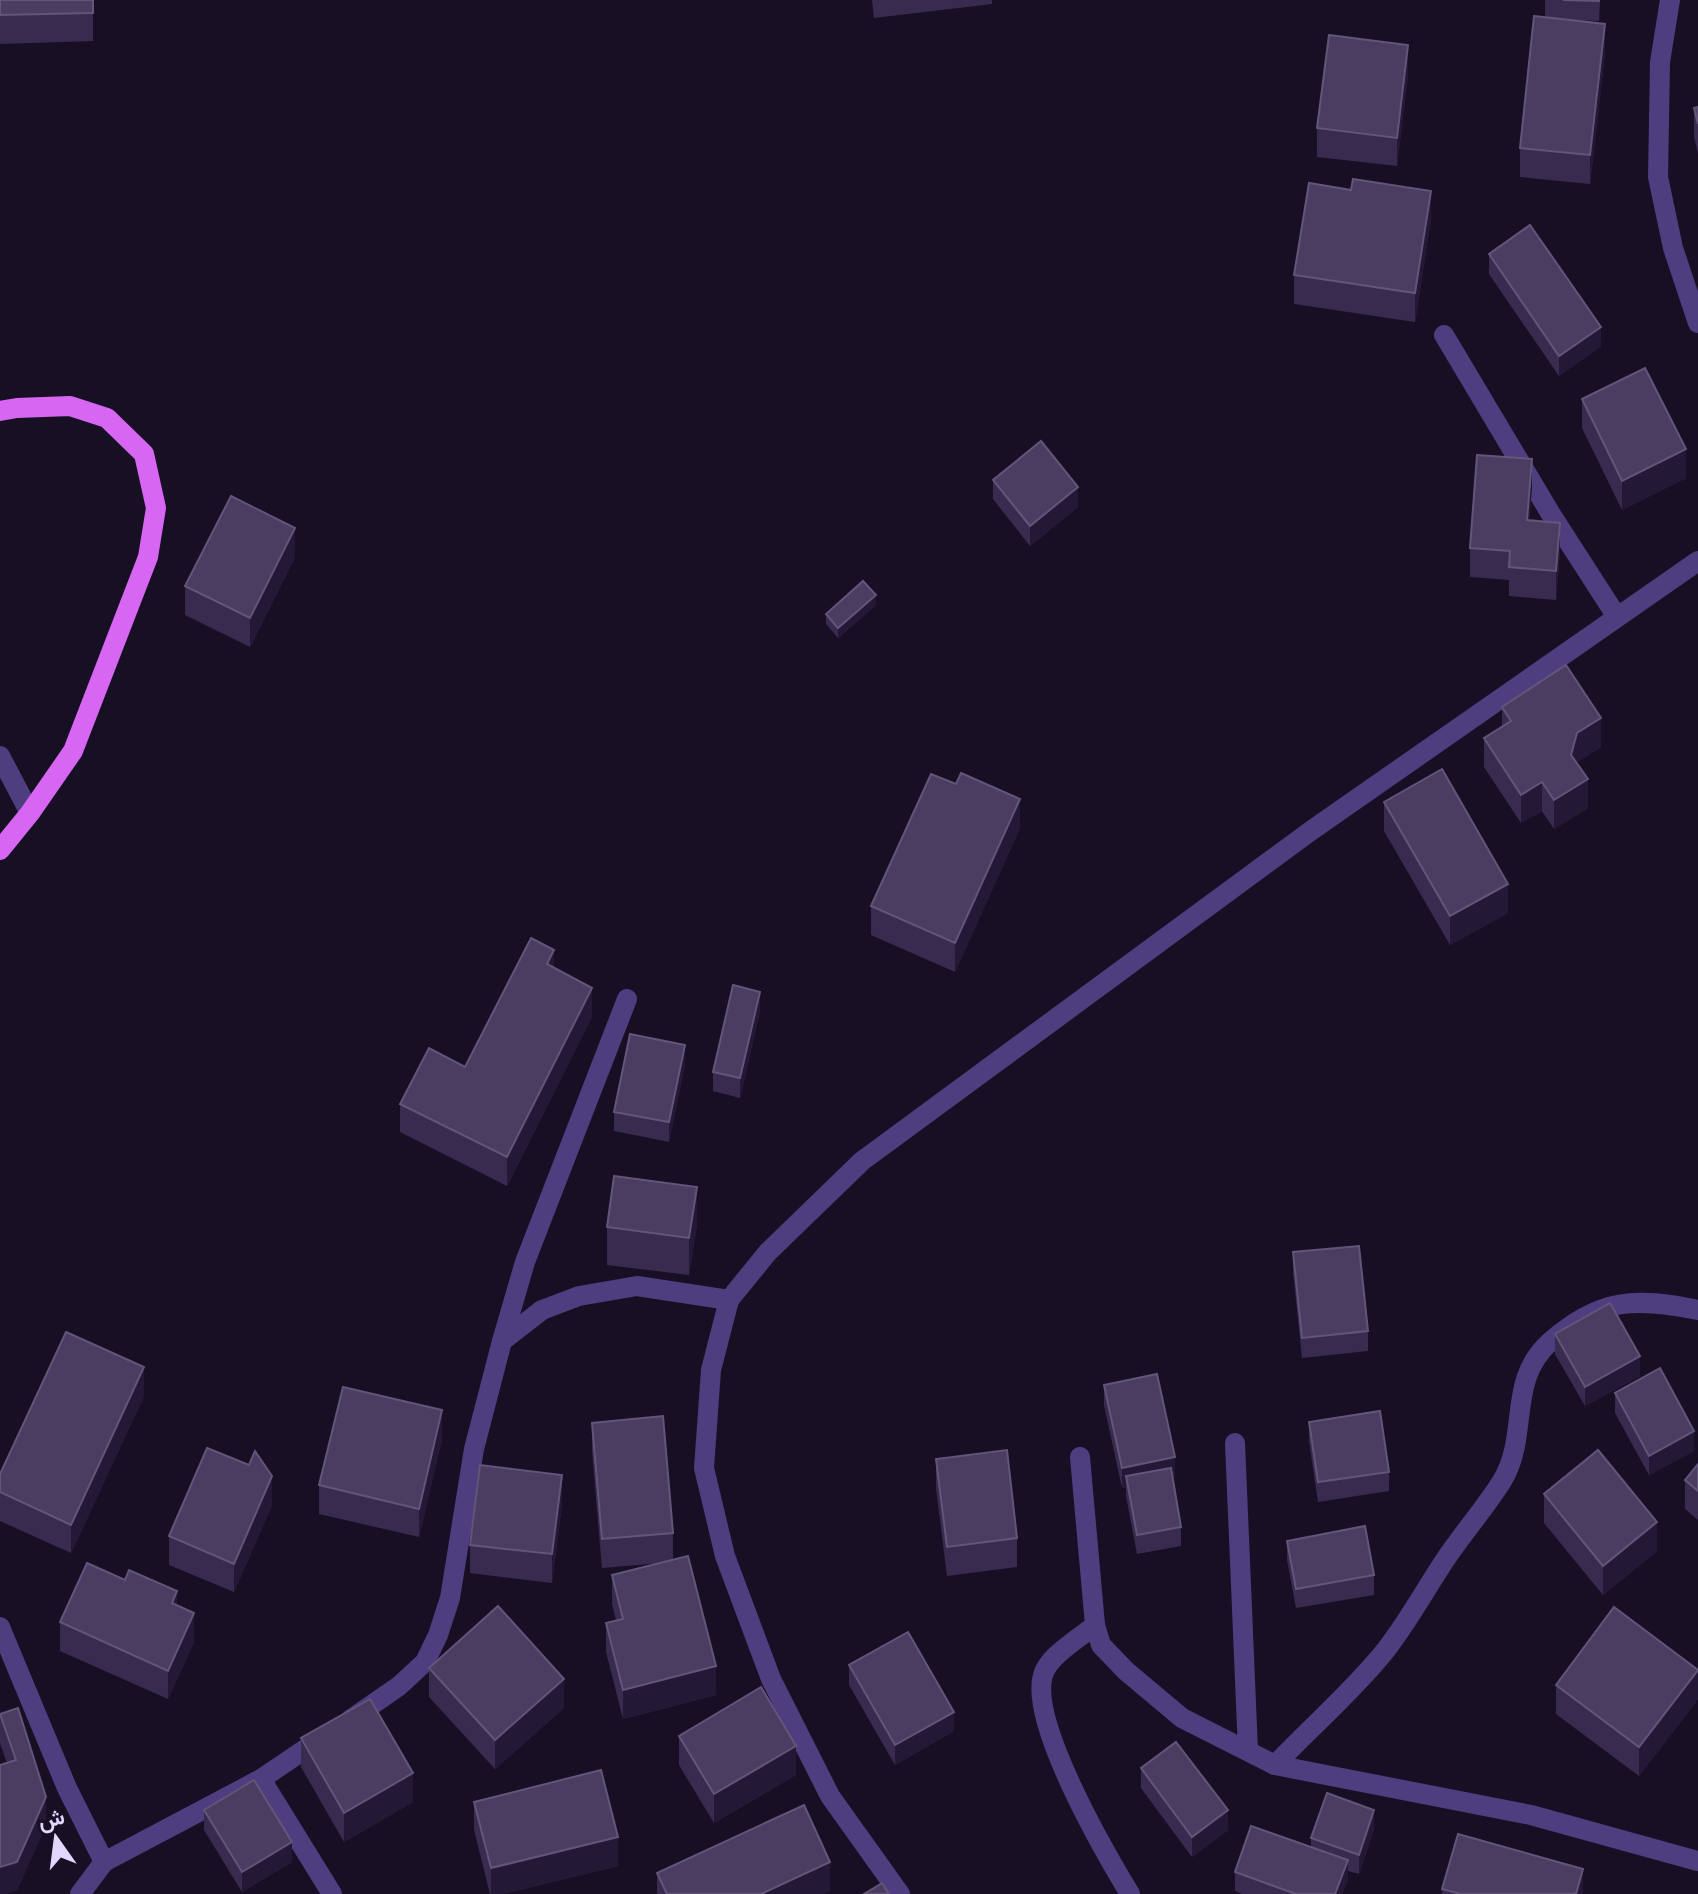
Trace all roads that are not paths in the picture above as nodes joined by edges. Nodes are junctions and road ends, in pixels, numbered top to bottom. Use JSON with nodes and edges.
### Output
{"nodes":[{"id":1,"x":1670,"y":0,"type":"edge"},
{"id":2,"x":1698,"y":323,"type":"edge"},
{"id":3,"x":1444,"y":335,"type":"dead end"},
{"id":4,"x":0,"y":411,"type":"edge"},
{"id":5,"x":1698,"y":561,"type":"edge"},
{"id":6,"x":1617,"y":617,"type":"junction"},
{"id":7,"x":0,"y":756,"type":"edge"},
{"id":8,"x":30,"y":813,"type":"junction"},
{"id":9,"x":0,"y":850,"type":"edge"},
{"id":10,"x":627,"y":999,"type":"dead end"},
{"id":11,"x":729,"y":1300,"type":"junction"},
{"id":12,"x":1698,"y":1310,"type":"edge"},
{"id":13,"x":502,"y":1341,"type":"junction"},
{"id":14,"x":1235,"y":1443,"type":"dead end"},
{"id":15,"x":1080,"y":1457,"type":"dead end"},
{"id":16,"x":1095,"y":1625,"type":"junction"},
{"id":17,"x":0,"y":1627,"type":"edge"},
{"id":18,"x":1248,"y":1751,"type":"junction"},
{"id":19,"x":1275,"y":1765,"type":"junction"},
{"id":20,"x":261,"y":1779,"type":"junction"},
{"id":21,"x":1698,"y":1861,"type":"edge"},
{"id":22,"x":104,"y":1862,"type":"junction"},
{"id":23,"x":80,"y":1894,"type":"edge"},
{"id":24,"x":332,"y":1894,"type":"edge"},
{"id":25,"x":900,"y":1894,"type":"edge"},
{"id":26,"x":1130,"y":1894,"type":"edge"}],
"edges":[{"from":1,"to":2,"type":"street"},
{"from":3,"to":6,"type":"street"},
{"from":4,"to":8,"type":"main road"},
{"from":5,"to":6,"type":"street"},
{"from":6,"to":11,"type":"street"},
{"from":7,"to":8,"type":"street"},
{"from":8,"to":9,"type":"main road"},
{"from":10,"to":13,"type":"street"},
{"from":11,"to":13,"type":"street"},
{"from":11,"to":25,"type":"street"},
{"from":12,"to":19,"type":"street"},
{"from":13,"to":20,"type":"street"},
{"from":14,"to":18,"type":"street"},
{"from":15,"to":16,"type":"street"},
{"from":16,"to":18,"type":"street"},
{"from":16,"to":26,"type":"street"},
{"from":17,"to":22,"type":"street"},
{"from":18,"to":19,"type":"street"},
{"from":19,"to":21,"type":"street"},
{"from":20,"to":22,"type":"street"},
{"from":20,"to":24,"type":"street"},
{"from":22,"to":23,"type":"street"}]}
